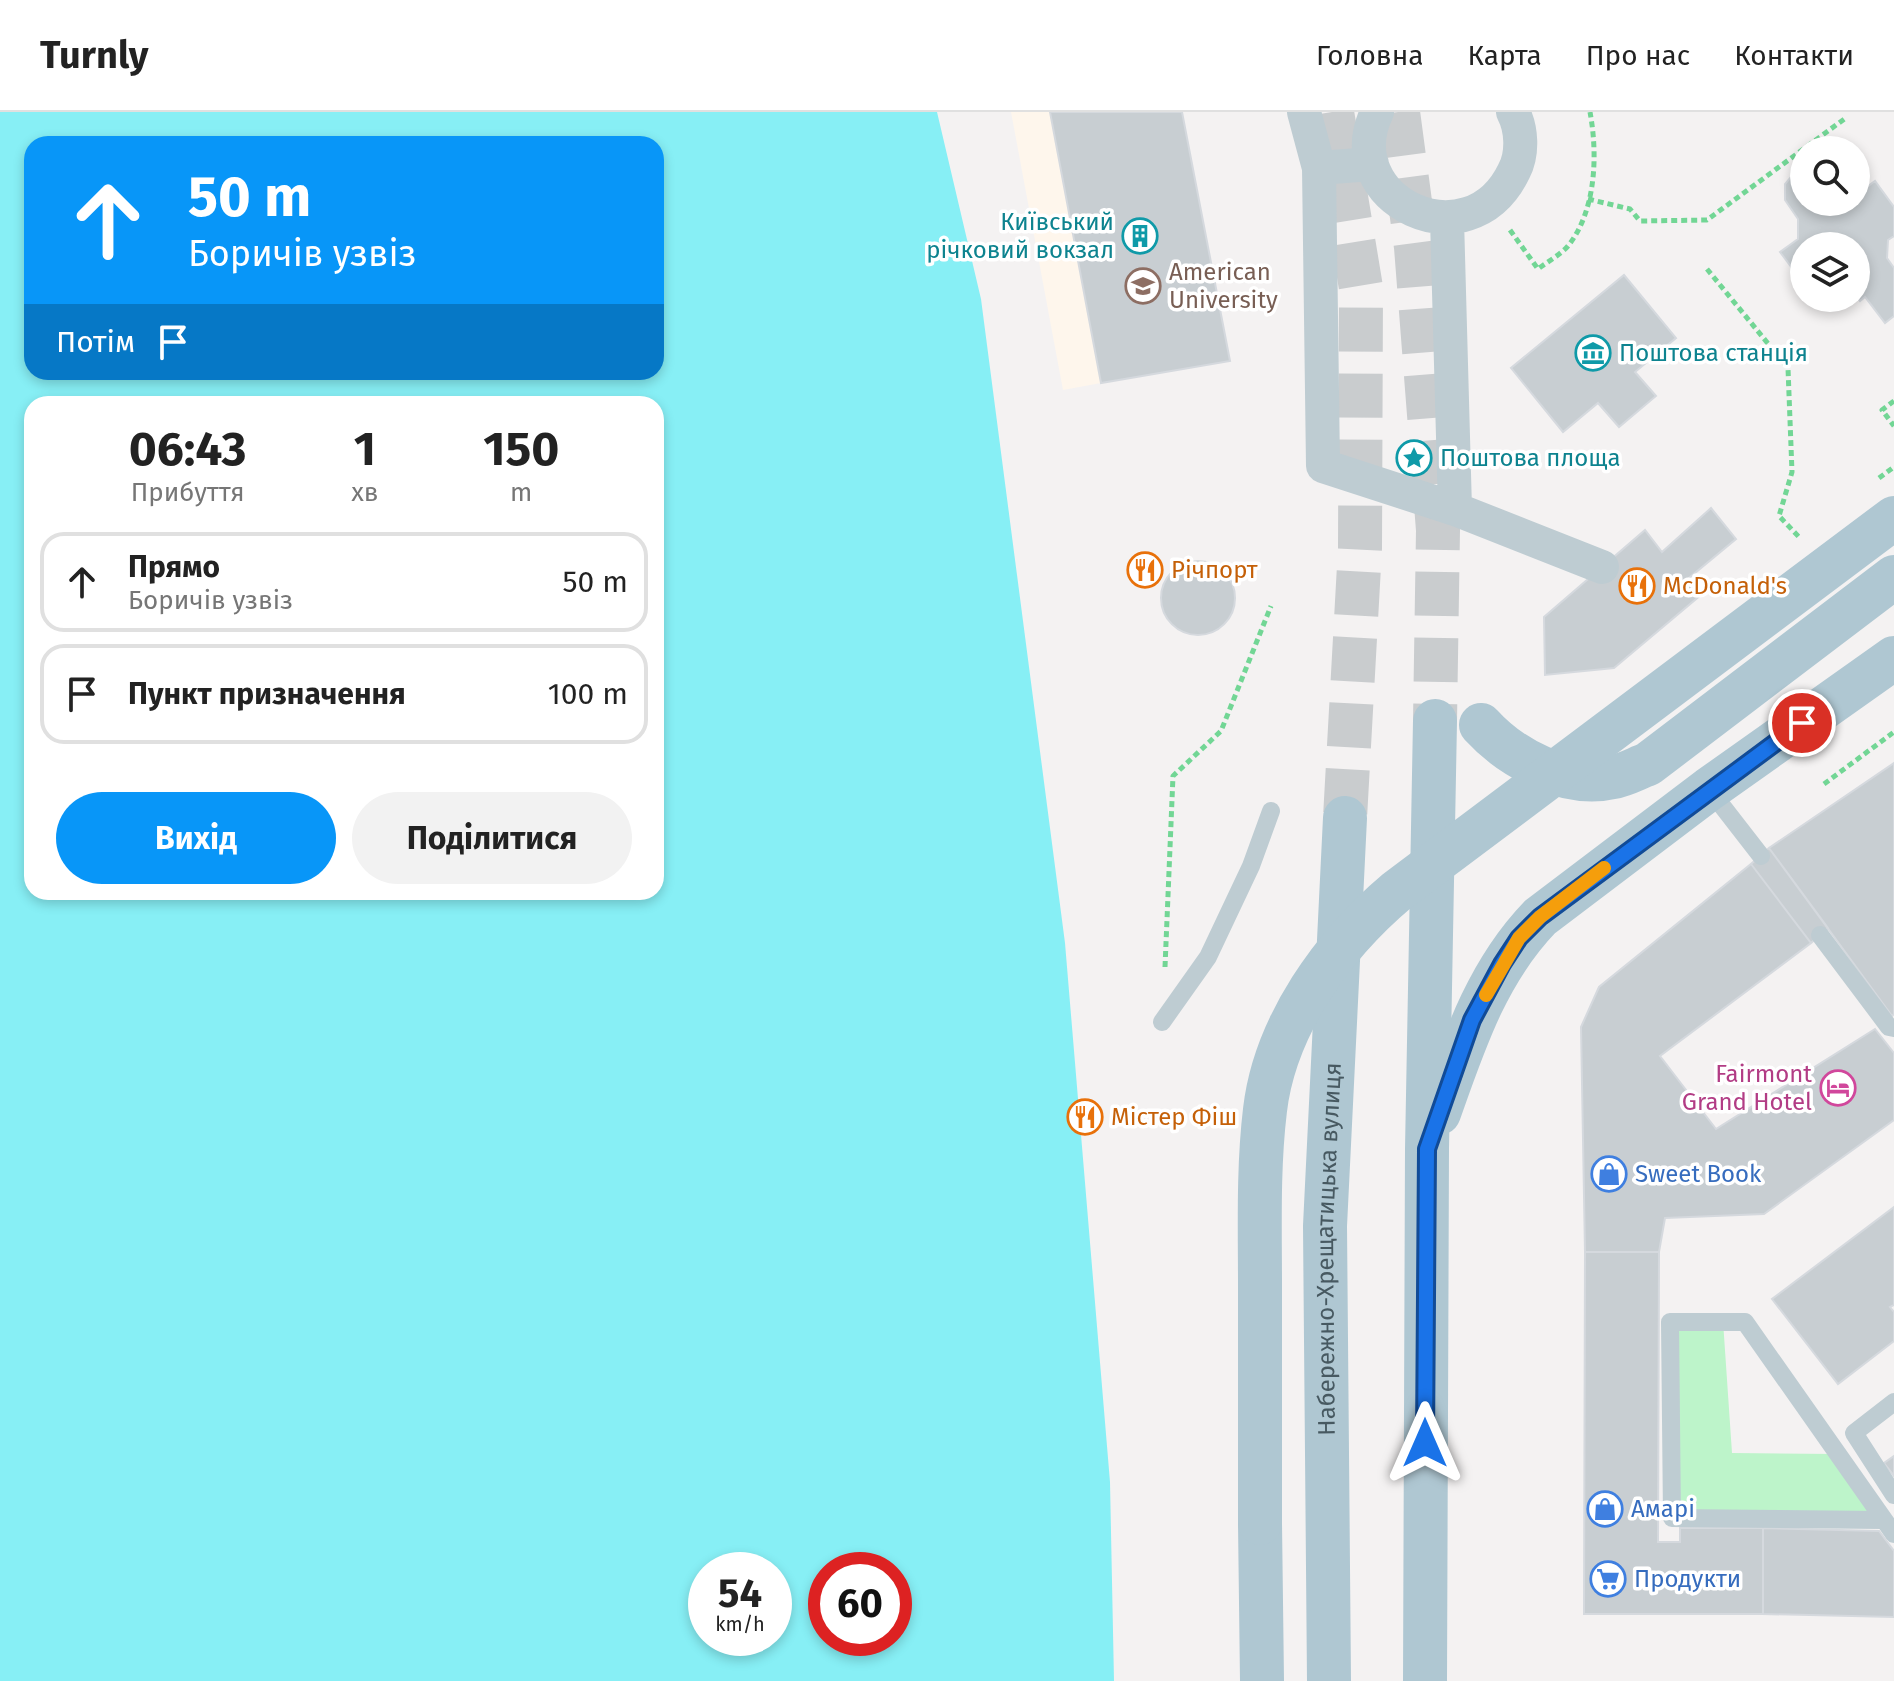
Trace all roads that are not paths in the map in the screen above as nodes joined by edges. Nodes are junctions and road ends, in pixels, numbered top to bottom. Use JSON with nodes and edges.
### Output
{"nodes":[{"id":1,"x":1304,"y":112,"type":"edge"},
{"id":2,"x":1377,"y":112,"type":"edge"},
{"id":3,"x":1513,"y":112,"type":"edge"},
{"id":4,"x":1372,"y":164,"type":"junction"},
{"id":5,"x":1319,"y":168,"type":"junction"},
{"id":6,"x":1447,"y":219,"type":"junction"},
{"id":7,"x":1455,"y":509,"type":"junction"},
{"id":8,"x":1894,"y":518,"type":"edge"},
{"id":9,"x":1602,"y":567,"type":"dead end"},
{"id":10,"x":1894,"y":577,"type":"edge"},
{"id":11,"x":1894,"y":658,"type":"edge"},
{"id":12,"x":1435,"y":721,"type":"tunnel mouth"},
{"id":13,"x":1481,"y":725,"type":"dead end"},
{"id":14,"x":1709,"y":789,"type":"junction"},
{"id":15,"x":1271,"y":811,"type":"dead end"},
{"id":16,"x":1345,"y":818,"type":"tunnel mouth"},
{"id":17,"x":1761,"y":856,"type":"dead end"},
{"id":18,"x":1820,"y":935,"type":"dead end"},
{"id":19,"x":1162,"y":1022,"type":"road end"},
{"id":20,"x":1894,"y":1028,"type":"edge"},
{"id":21,"x":1427,"y":1149,"type":"junction"},
{"id":22,"x":1894,"y":1402,"type":"edge"},
{"id":23,"x":1894,"y":1495,"type":"edge"},
{"id":24,"x":1888,"y":1527,"type":"edge"},
{"id":25,"x":1262,"y":1681,"type":"edge"},
{"id":26,"x":1329,"y":1681,"type":"edge"},
{"id":27,"x":1425,"y":1681,"type":"edge"}],
"edges":[{"from":1,"to":5,"type":"street"},
{"from":2,"to":4,"type":"street"},
{"from":3,"to":6,"type":"street"},
{"from":4,"to":5,"type":"street"},
{"from":4,"to":6,"type":"street"},
{"from":5,"to":7,"type":"street"},
{"from":6,"to":7,"type":"street"},
{"from":7,"to":9,"type":"street"},
{"from":8,"to":25,"type":"main road","bridge":true},
{"from":10,"to":13,"type":"main road"},
{"from":11,"to":14,"type":"main road"},
{"from":12,"to":21,"type":"main road"},
{"from":14,"to":17,"type":"lane"},
{"from":14,"to":21,"type":"main road"},
{"from":15,"to":19,"type":"lane"},
{"from":16,"to":26,"type":"main road","name":"Набережно-Хрещатицька вулиця"},
{"from":18,"to":20,"type":"lane"},
{"from":21,"to":27,"type":"main road"},
{"from":22,"to":23,"type":"lane"},
{"from":24,"to":24,"type":"lane"}]}
